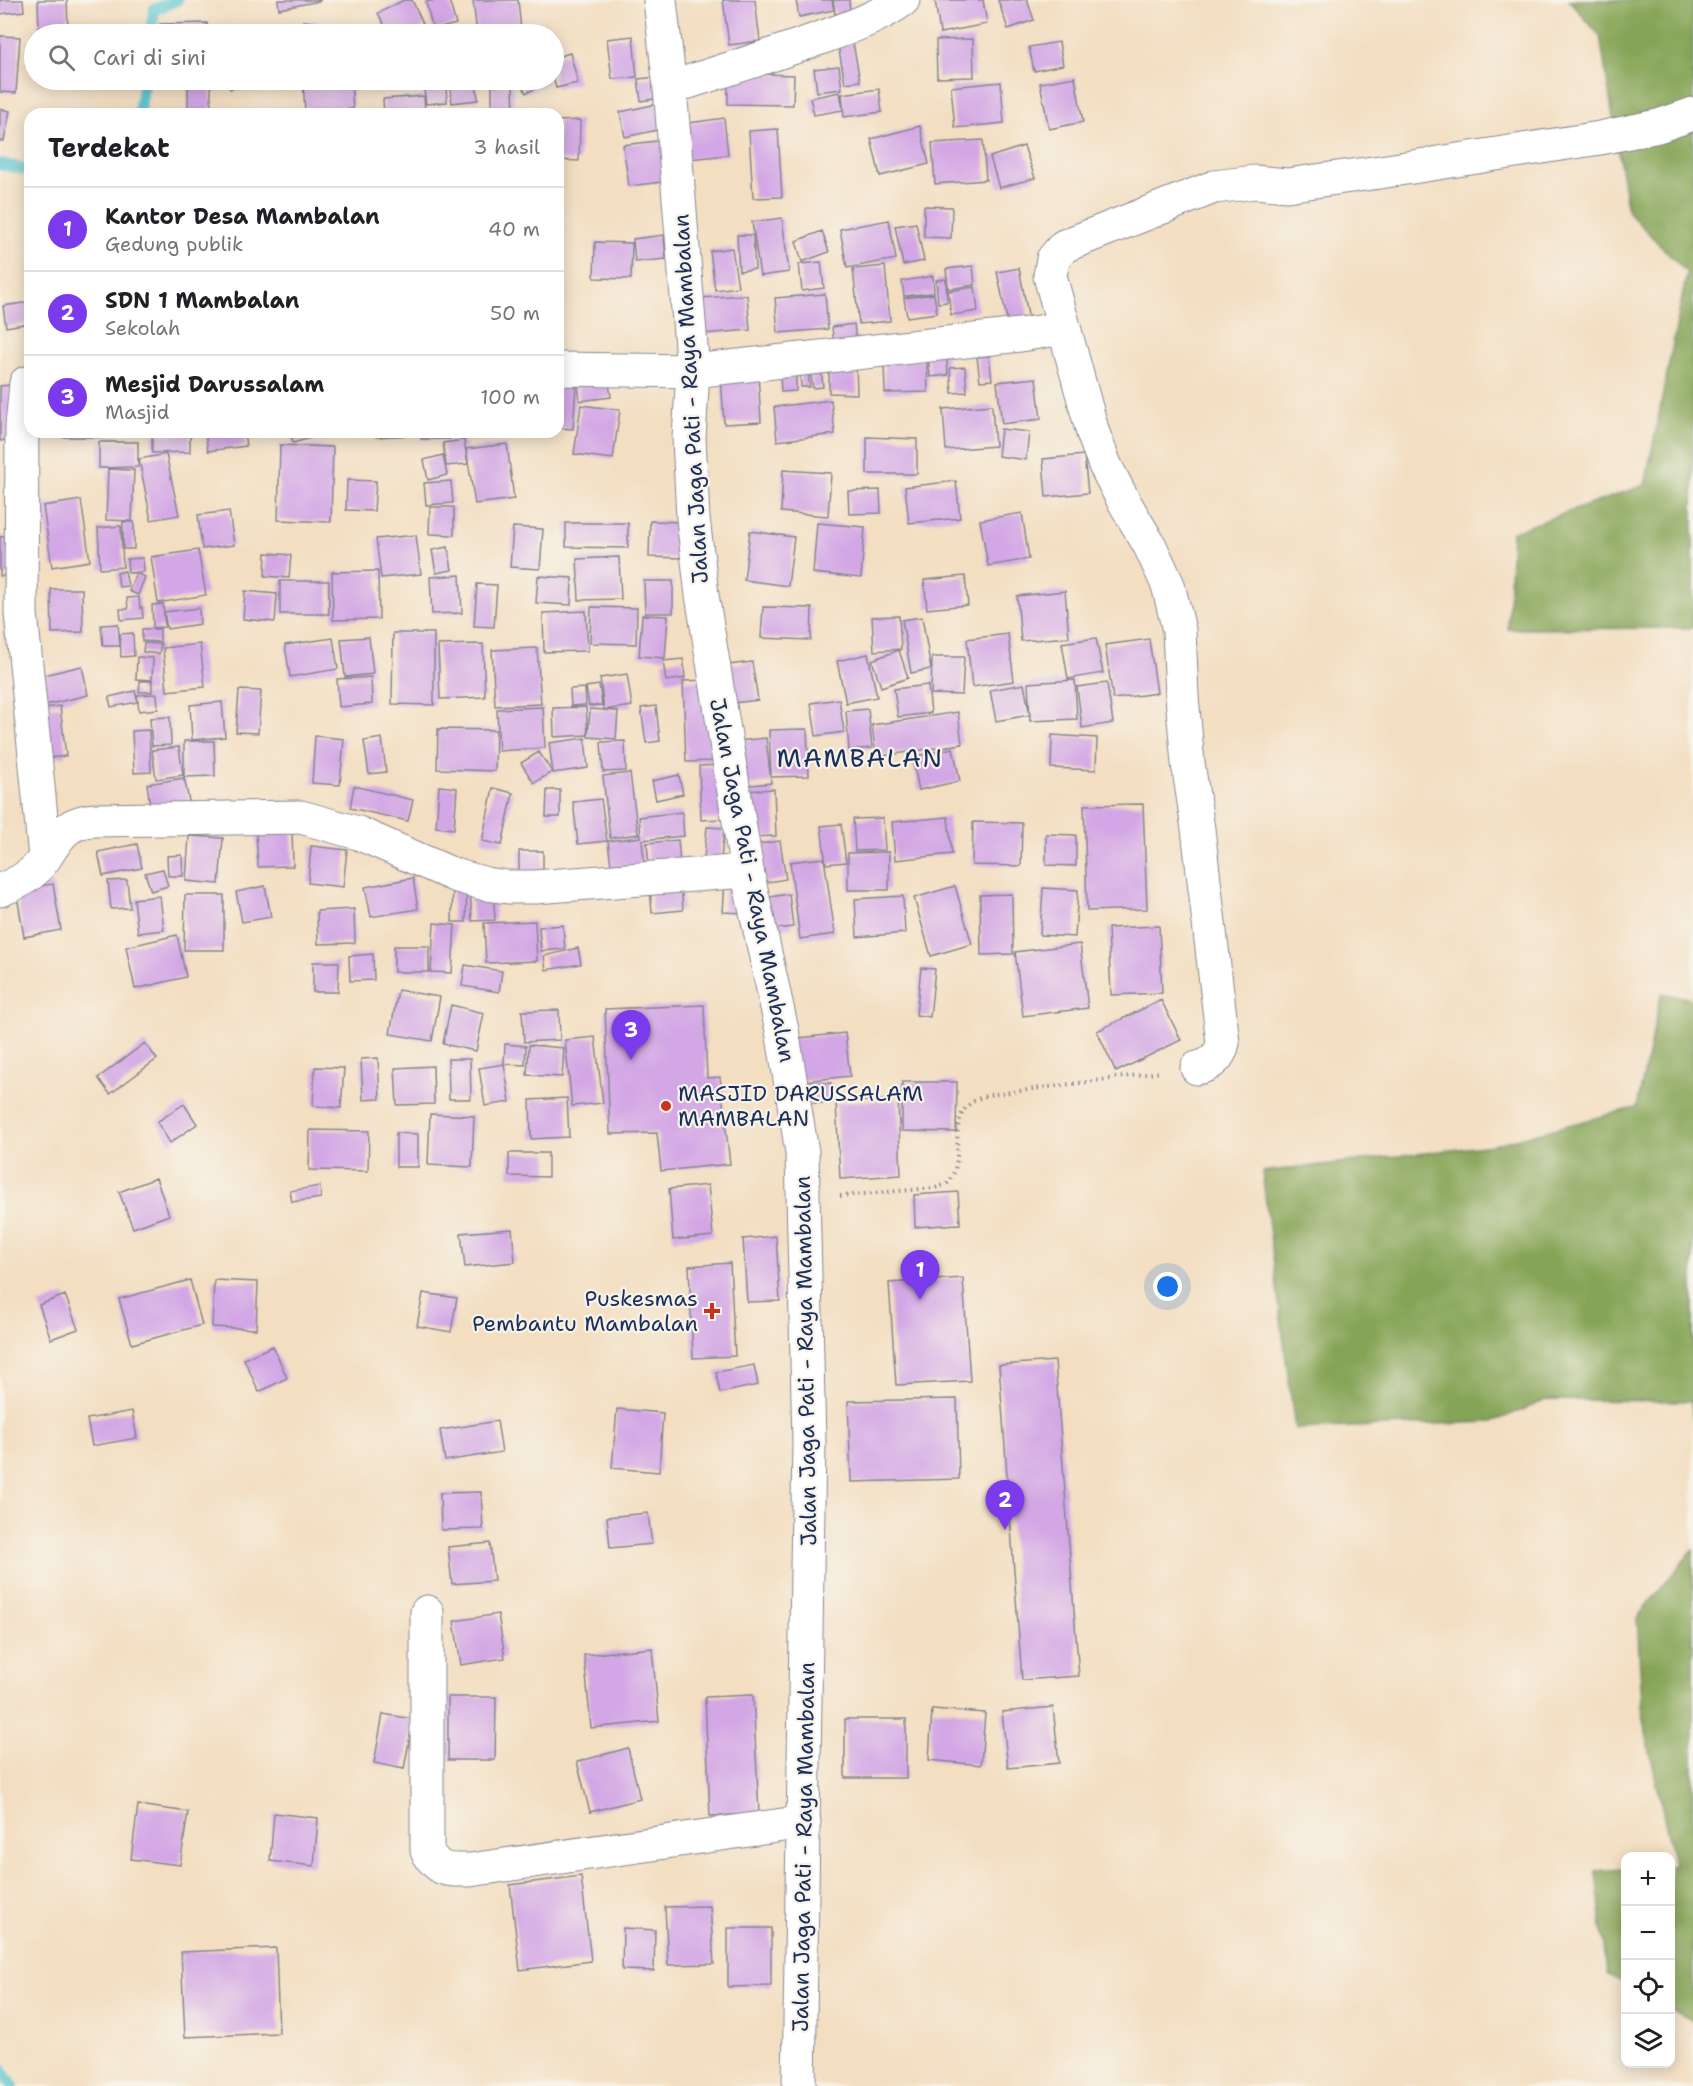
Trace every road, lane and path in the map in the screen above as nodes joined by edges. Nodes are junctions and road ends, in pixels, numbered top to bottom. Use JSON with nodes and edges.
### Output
{"nodes":[{"id":1,"x":660,"y":0,"type":"edge"},
{"id":2,"x":903,"y":0,"type":"edge"},
{"id":3,"x":670,"y":88,"type":"junction"},
{"id":4,"x":1693,"y":114,"type":"edge"},
{"id":5,"x":1064,"y":328,"type":"junction"},
{"id":6,"x":564,"y":369,"type":"edge"},
{"id":7,"x":693,"y":371,"type":"junction"},
{"id":8,"x":19,"y":382,"type":"edge"},
{"id":9,"x":45,"y":858,"type":"junction"},
{"id":10,"x":747,"y":871,"type":"junction"},
{"id":11,"x":0,"y":890,"type":"edge"},
{"id":12,"x":1197,"y":1068,"type":"joint"},
{"id":13,"x":805,"y":1198,"type":"junction"},
{"id":14,"x":427,"y":1612,"type":"dead end"},
{"id":15,"x":804,"y":1822,"type":"junction"},
{"id":16,"x":799,"y":2086,"type":"edge"}],
"edges":[{"from":1,"to":3,"type":"street","name":"Jalan Jaga Pati - Raya Mambalan"},
{"from":2,"to":3,"type":"street"},
{"from":3,"to":7,"type":"street","name":"Jalan Jaga Pati - Raya Mambalan"},
{"from":4,"to":5,"type":"street"},
{"from":5,"to":7,"type":"street"},
{"from":5,"to":12,"type":"street"},
{"from":6,"to":7,"type":"street"},
{"from":7,"to":10,"type":"street","name":"Jalan Jaga Pati - Raya Mambalan"},
{"from":8,"to":9,"type":"street"},
{"from":9,"to":10,"type":"street"},
{"from":9,"to":11,"type":"street"},
{"from":10,"to":13,"type":"street","name":"Jalan Jaga Pati - Raya Mambalan"},
{"from":12,"to":13,"type":"path"},
{"from":13,"to":15,"type":"street","name":"Jalan Jaga Pati - Raya Mambalan"},
{"from":14,"to":15,"type":"street"},
{"from":15,"to":16,"type":"street","name":"Jalan Jaga Pati - Raya Mambalan"}]}
